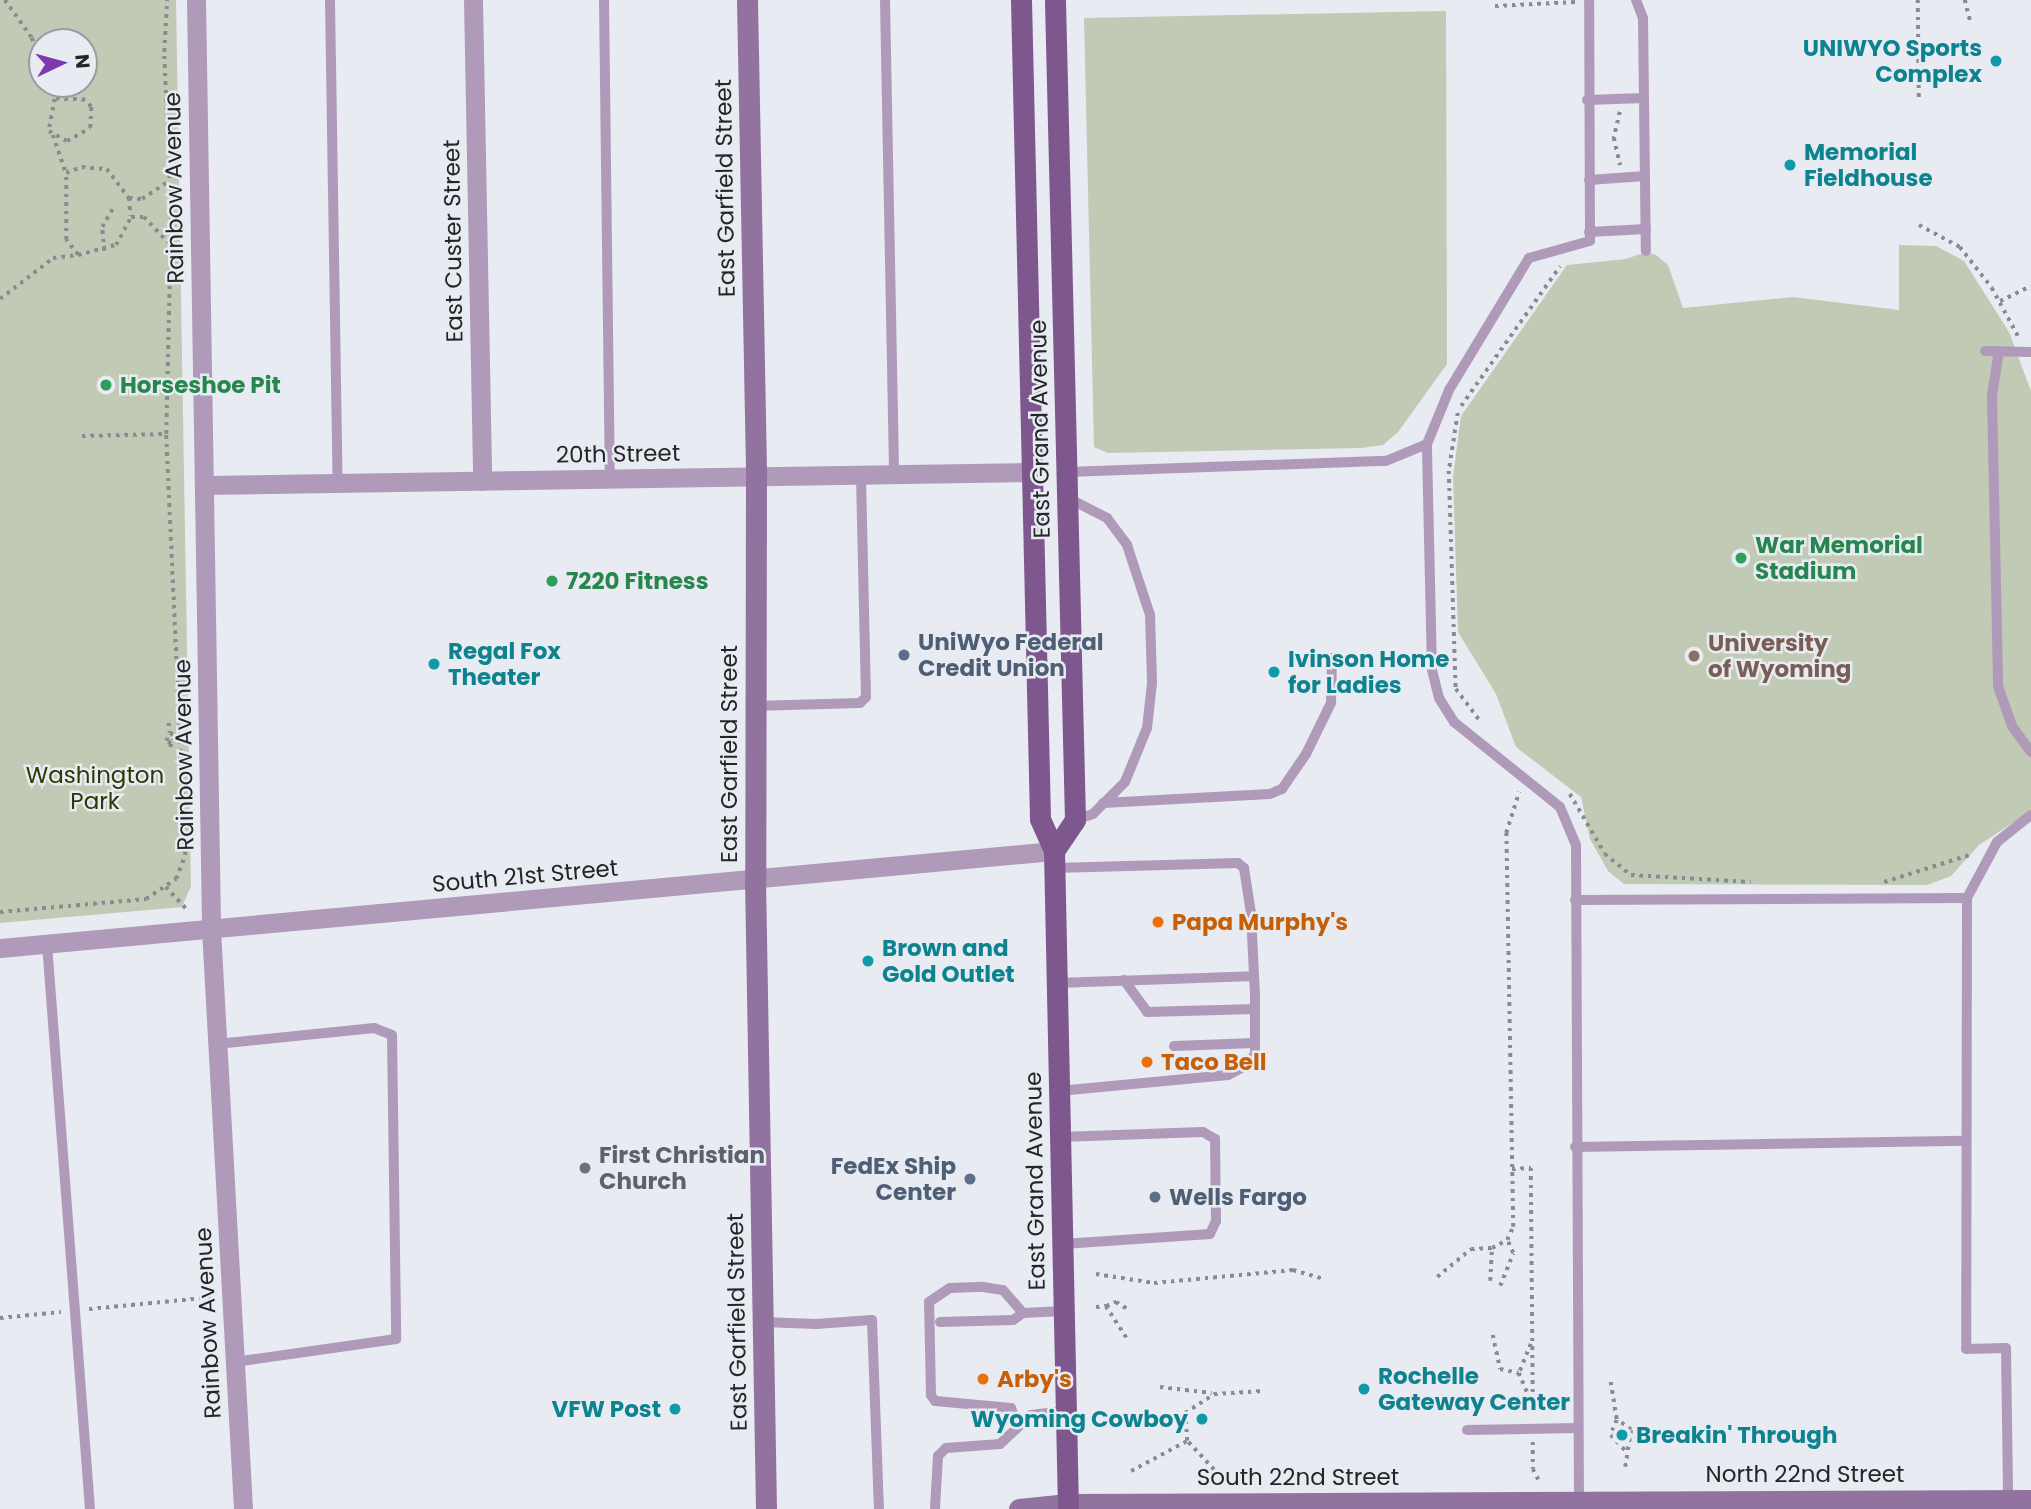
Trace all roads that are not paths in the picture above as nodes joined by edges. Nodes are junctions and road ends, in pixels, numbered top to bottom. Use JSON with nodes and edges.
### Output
{"nodes":[{"id":1,"x":195,"y":0,"type":"edge"},
{"id":2,"x":330,"y":0,"type":"edge"},
{"id":3,"x":473,"y":0,"type":"edge"},
{"id":4,"x":604,"y":0,"type":"edge"},
{"id":5,"x":747,"y":0,"type":"edge"},
{"id":6,"x":885,"y":0,"type":"edge"},
{"id":7,"x":1021,"y":0,"type":"edge"},
{"id":8,"x":1055,"y":0,"type":"edge"},
{"id":9,"x":1589,"y":0,"type":"edge"},
{"id":10,"x":1636,"y":0,"type":"edge"},
{"id":11,"x":1644,"y":97,"type":"junction"},
{"id":12,"x":1587,"y":100,"type":"junction"},
{"id":13,"x":1645,"y":176,"type":"junction"},
{"id":14,"x":1589,"y":180,"type":"junction"},
{"id":15,"x":1646,"y":229,"type":"junction"},
{"id":16,"x":1590,"y":232,"type":"junction"},
{"id":17,"x":1646,"y":251,"type":"dead end"},
{"id":18,"x":1984,"y":351,"type":"dead end"},
{"id":19,"x":1999,"y":351,"type":"junction"},
{"id":20,"x":2027,"y":351,"type":"edge"},
{"id":21,"x":1427,"y":444,"type":"junction"},
{"id":22,"x":1032,"y":471,"type":"junction"},
{"id":23,"x":1067,"y":472,"type":"junction"},
{"id":24,"x":861,"y":474,"type":"junction"},
{"id":25,"x":894,"y":474,"type":"junction"},
{"id":26,"x":756,"y":476,"type":"junction"},
{"id":27,"x":610,"y":479,"type":"junction"},
{"id":28,"x":482,"y":481,"type":"junction"},
{"id":29,"x":338,"y":483,"type":"junction"},
{"id":30,"x":204,"y":485,"type":"junction"},
{"id":31,"x":1068,"y":498,"type":"junction"},
{"id":32,"x":1297,"y":660,"type":"dead end"},
{"id":33,"x":755,"y":706,"type":"junction"},
{"id":34,"x":2031,"y":752,"type":"edge"},
{"id":35,"x":1103,"y":803,"type":"junction"},
{"id":36,"x":2031,"y":815,"type":"edge"},
{"id":37,"x":1075,"y":820,"type":"junction"},
{"id":38,"x":1054,"y":860,"type":"junction"},
{"id":39,"x":755,"y":879,"type":"junction"},
{"id":40,"x":1967,"y":898,"type":"junction"},
{"id":41,"x":1575,"y":900,"type":"junction"},
{"id":42,"x":207,"y":929,"type":"junction"},
{"id":43,"x":47,"y":944,"type":"junction"},
{"id":44,"x":0,"y":948,"type":"edge"},
{"id":45,"x":1254,"y":976,"type":"junction"},
{"id":46,"x":1124,"y":980,"type":"junction"},
{"id":47,"x":1057,"y":983,"type":"junction"},
{"id":48,"x":1255,"y":1009,"type":"junction"},
{"id":49,"x":1255,"y":1043,"type":"junction"},
{"id":50,"x":217,"y":1044,"type":"junction"},
{"id":51,"x":1174,"y":1046,"type":"dead end"},
{"id":52,"x":1059,"y":1091,"type":"junction"},
{"id":53,"x":1060,"y":1138,"type":"junction"},
{"id":54,"x":1966,"y":1141,"type":"junction"},
{"id":55,"x":1575,"y":1147,"type":"junction"},
{"id":56,"x":1063,"y":1244,"type":"junction"},
{"id":57,"x":1064,"y":1311,"type":"junction"},
{"id":58,"x":1023,"y":1313,"type":"junction"},
{"id":59,"x":762,"y":1322,"type":"junction"},
{"id":60,"x":940,"y":1322,"type":"dead end"},
{"id":61,"x":235,"y":1362,"type":"junction"},
{"id":62,"x":1066,"y":1411,"type":"junction"},
{"id":63,"x":1017,"y":1426,"type":"junction"},
{"id":64,"x":1578,"y":1429,"type":"junction"},
{"id":65,"x":1467,"y":1430,"type":"dead end"},
{"id":66,"x":2031,"y":1500,"type":"edge"},
{"id":67,"x":2008,"y":1504,"type":"edge"},
{"id":68,"x":1578,"y":1505,"type":"edge"},
{"id":69,"x":1789,"y":1505,"type":"edge"},
{"id":70,"x":1326,"y":1506,"type":"edge"},
{"id":71,"x":1068,"y":1507,"type":"edge"},
{"id":72,"x":90,"y":1509,"type":"edge"},
{"id":73,"x":243,"y":1509,"type":"edge"},
{"id":74,"x":766,"y":1509,"type":"edge"},
{"id":75,"x":879,"y":1509,"type":"edge"},
{"id":76,"x":935,"y":1509,"type":"edge"},
{"id":77,"x":1019,"y":1509,"type":"edge"}],
"edges":[{"from":1,"to":30,"type":"street","name":"Rainbow Avenue"},
{"from":2,"to":29,"type":"lane"},
{"from":3,"to":28,"type":"street","name":"East Custer Street"},
{"from":4,"to":27,"type":"lane"},
{"from":5,"to":26,"type":"street","name":"East Garfield Street"},
{"from":6,"to":25,"type":"lane"},
{"from":7,"to":22,"type":"main road","name":"East Grand Avenue"},
{"from":8,"to":23,"type":"main road","name":"East Grand Avenue"},
{"from":9,"to":12,"type":"lane"},
{"from":10,"to":11,"type":"lane"},
{"from":11,"to":12,"type":"lane"},
{"from":11,"to":13,"type":"lane"},
{"from":12,"to":14,"type":"lane"},
{"from":13,"to":14,"type":"lane"},
{"from":13,"to":15,"type":"lane"},
{"from":14,"to":16,"type":"lane"},
{"from":15,"to":16,"type":"lane"},
{"from":15,"to":17,"type":"lane"},
{"from":16,"to":21,"type":"lane"},
{"from":18,"to":19,"type":"lane"},
{"from":19,"to":20,"type":"lane"},
{"from":19,"to":34,"type":"lane"},
{"from":21,"to":23,"type":"lane"},
{"from":21,"to":41,"type":"lane"},
{"from":22,"to":25,"type":"street","name":"20th Street"},
{"from":22,"to":38,"type":"main road","name":"East Grand Avenue"},
{"from":23,"to":31,"type":"main road","name":"East Grand Avenue"},
{"from":24,"to":25,"type":"street","name":"20th Street"},
{"from":24,"to":26,"type":"street","name":"20th Street"},
{"from":24,"to":33,"type":"lane"},
{"from":26,"to":27,"type":"street","name":"20th Street"},
{"from":26,"to":33,"type":"street","name":"East Garfield Street"},
{"from":27,"to":28,"type":"street","name":"20th Street"},
{"from":28,"to":29,"type":"street","name":"20th Street"},
{"from":29,"to":30,"type":"street","name":"20th Street"},
{"from":30,"to":42,"type":"street","name":"Rainbow Avenue"},
{"from":31,"to":35,"type":"lane"},
{"from":31,"to":37,"type":"main road","name":"East Grand Avenue"},
{"from":32,"to":35,"type":"lane"},
{"from":33,"to":39,"type":"street","name":"East Garfield Street"},
{"from":35,"to":37,"type":"lane"},
{"from":36,"to":40,"type":"lane"},
{"from":37,"to":38,"type":"main road"},
{"from":38,"to":39,"type":"street","name":"South 21st Street"},
{"from":38,"to":45,"type":"lane"},
{"from":38,"to":47,"type":"main road","name":"East Grand Avenue"},
{"from":39,"to":42,"type":"street","name":"South 21st Street"},
{"from":39,"to":59,"type":"street","name":"East Garfield Street"},
{"from":40,"to":41,"type":"lane"},
{"from":40,"to":54,"type":"lane"},
{"from":41,"to":55,"type":"lane"},
{"from":42,"to":43,"type":"street","name":"South 21st Street"},
{"from":42,"to":50,"type":"street","name":"Rainbow Avenue"},
{"from":43,"to":44,"type":"street","name":"South 21st Street"},
{"from":43,"to":72,"type":"lane"},
{"from":45,"to":46,"type":"lane"},
{"from":45,"to":48,"type":"lane"},
{"from":46,"to":47,"type":"lane"},
{"from":46,"to":48,"type":"lane"},
{"from":47,"to":52,"type":"main road","name":"East Grand Avenue"},
{"from":48,"to":49,"type":"lane"},
{"from":49,"to":51,"type":"lane"},
{"from":49,"to":52,"type":"lane"},
{"from":50,"to":61,"type":"street","name":"Rainbow Avenue"},
{"from":50,"to":61,"type":"lane"},
{"from":52,"to":53,"type":"main road","name":"East Grand Avenue"},
{"from":53,"to":56,"type":"main road","name":"East Grand Avenue"},
{"from":53,"to":56,"type":"lane"},
{"from":54,"to":55,"type":"lane"},
{"from":54,"to":67,"type":"lane"},
{"from":55,"to":64,"type":"lane"},
{"from":56,"to":57,"type":"main road","name":"East Grand Avenue"},
{"from":57,"to":58,"type":"lane"},
{"from":57,"to":62,"type":"main road","name":"East Grand Avenue"},
{"from":58,"to":60,"type":"lane"},
{"from":58,"to":63,"type":"lane"},
{"from":59,"to":74,"type":"street","name":"East Garfield Street"},
{"from":59,"to":75,"type":"lane"},
{"from":61,"to":73,"type":"street","name":"Rainbow Avenue"},
{"from":62,"to":63,"type":"lane"},
{"from":62,"to":71,"type":"main road","name":"East Grand Avenue"},
{"from":63,"to":76,"type":"lane"},
{"from":64,"to":65,"type":"lane"},
{"from":64,"to":68,"type":"lane"},
{"from":66,"to":67,"type":"street","name":"North 22nd Street"},
{"from":67,"to":69,"type":"street","name":"North 22nd Street"},
{"from":68,"to":69,"type":"street","name":"North 22nd Street"},
{"from":68,"to":70,"type":"street","name":"South 22nd Street"},
{"from":70,"to":71,"type":"street","name":"South 22nd Street"},
{"from":71,"to":77,"type":"street","name":"South 22nd Street"}]}
